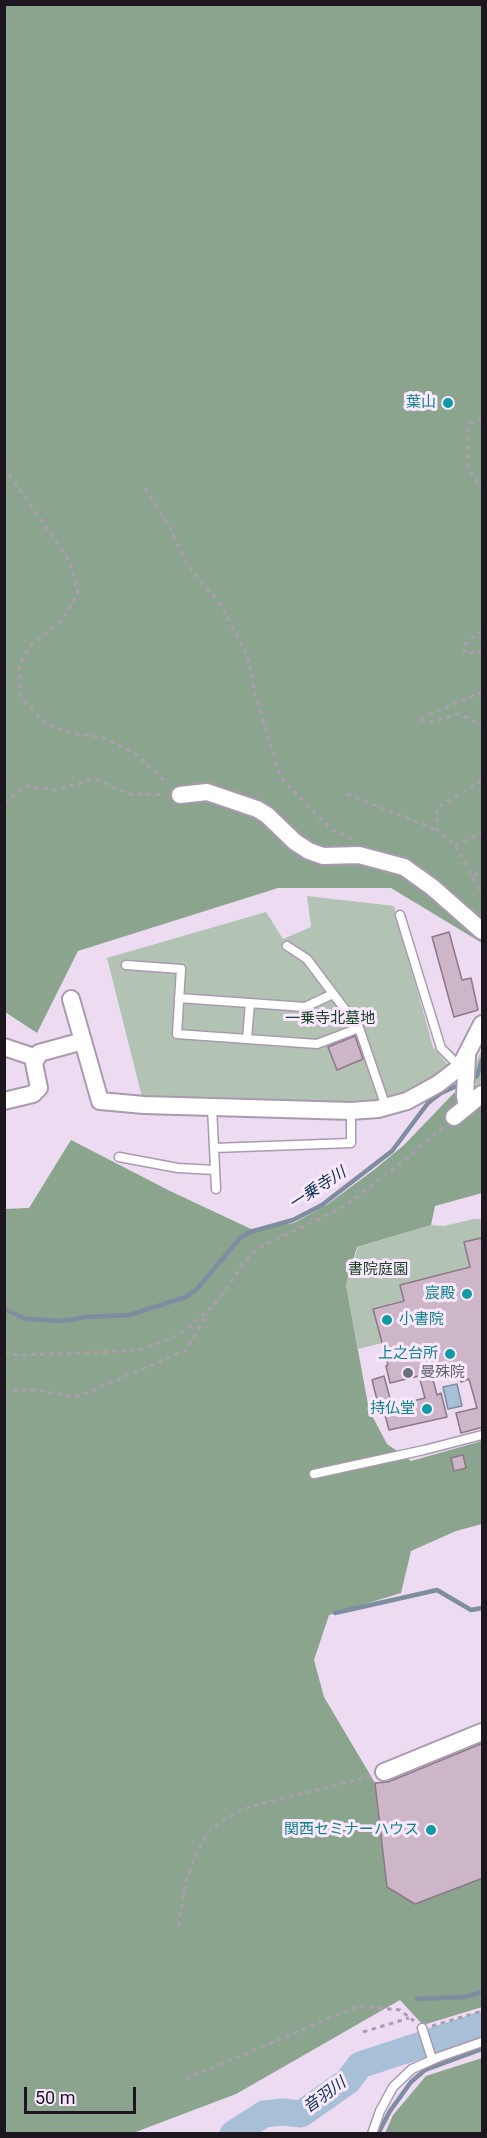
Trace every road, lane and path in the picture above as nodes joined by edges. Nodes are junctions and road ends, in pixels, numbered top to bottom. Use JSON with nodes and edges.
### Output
{"nodes":[{"id":1,"x":483,"y":419,"type":"edge"},
{"id":2,"x":4,"y":467,"type":"edge"},
{"id":3,"x":483,"y":488,"type":"edge"},
{"id":4,"x":145,"y":489,"type":"dead end"},
{"id":5,"x":483,"y":631,"type":"edge"},
{"id":6,"x":483,"y":653,"type":"edge"},
{"id":7,"x":483,"y":692,"type":"edge"},
{"id":8,"x":483,"y":725,"type":"edge"},
{"id":9,"x":483,"y":781,"type":"edge"},
{"id":10,"x":347,"y":794,"type":"dead end"},
{"id":11,"x":180,"y":795,"type":"junction"},
{"id":12,"x":4,"y":800,"type":"edge"},
{"id":13,"x":437,"y":830,"type":"junction"},
{"id":14,"x":483,"y":833,"type":"edge"},
{"id":15,"x":454,"y":844,"type":"junction"},
{"id":16,"x":376,"y":859,"type":"junction"},
{"id":17,"x":483,"y":872,"type":"edge"},
{"id":18,"x":473,"y":877,"type":"junction"},
{"id":19,"x":483,"y":894,"type":"edge"},
{"id":20,"x":400,"y":915,"type":"dead end"},
{"id":21,"x":483,"y":931,"type":"edge"},
{"id":22,"x":287,"y":946,"type":"dead end"},
{"id":23,"x":126,"y":965,"type":"dead end"},
{"id":24,"x":333,"y":994,"type":"junction"},
{"id":25,"x":179,"y":998,"type":"junction"},
{"id":26,"x":71,"y":999,"type":"dead end"},
{"id":27,"x":250,"y":1003,"type":"junction"},
{"id":28,"x":483,"y":1024,"type":"edge"},
{"id":29,"x":359,"y":1028,"type":"junction"},
{"id":30,"x":247,"y":1039,"type":"junction"},
{"id":31,"x":83,"y":1041,"type":"junction"},
{"id":32,"x":4,"y":1047,"type":"edge"},
{"id":33,"x":37,"y":1058,"type":"junction"},
{"id":34,"x":464,"y":1066,"type":"junction"},
{"id":35,"x":483,"y":1094,"type":"edge"},
{"id":36,"x":4,"y":1101,"type":"edge"},
{"id":37,"x":212,"y":1107,"type":"junction"},
{"id":38,"x":386,"y":1107,"type":"junction"},
{"id":39,"x":462,"y":1107,"type":"junction"},
{"id":40,"x":351,"y":1111,"type":"junction"},
{"id":41,"x":214,"y":1148,"type":"junction"},
{"id":42,"x":119,"y":1157,"type":"dead end"},
{"id":43,"x":215,"y":1170,"type":"junction"},
{"id":44,"x":216,"y":1189,"type":"dead end"},
{"id":45,"x":211,"y":1308,"type":"junction"},
{"id":46,"x":4,"y":1354,"type":"edge"},
{"id":47,"x":4,"y":1392,"type":"edge"},
{"id":48,"x":483,"y":1435,"type":"edge"},
{"id":49,"x":314,"y":1474,"type":"dead end"},
{"id":50,"x":483,"y":1732,"type":"edge"},
{"id":51,"x":384,"y":1772,"type":"joint"},
{"id":52,"x":178,"y":1926,"type":"dead end"},
{"id":53,"x":483,"y":2011,"type":"edge"},
{"id":54,"x":410,"y":2018,"type":"junction"},
{"id":55,"x":422,"y":2028,"type":"junction"},
{"id":56,"x":363,"y":2032,"type":"dead end"},
{"id":57,"x":483,"y":2042,"type":"edge"},
{"id":58,"x":432,"y":2059,"type":"junction"},
{"id":59,"x":186,"y":2079,"type":"dead end"},
{"id":60,"x":372,"y":2133,"type":"edge"}],
"edges":[{"from":1,"to":3,"type":"path"},
{"from":2,"to":11,"type":"path"},
{"from":4,"to":16,"type":"path"},
{"from":5,"to":6,"type":"path"},
{"from":7,"to":8,"type":"path"},
{"from":9,"to":13,"type":"path"},
{"from":10,"to":13,"type":"path"},
{"from":11,"to":12,"type":"path"},
{"from":11,"to":16,"type":"street"},
{"from":13,"to":15,"type":"path"},
{"from":14,"to":15,"type":"path"},
{"from":15,"to":18,"type":"path"},
{"from":16,"to":21,"type":"street"},
{"from":17,"to":18,"type":"path"},
{"from":18,"to":19,"type":"path"},
{"from":20,"to":34,"type":"lane"},
{"from":22,"to":24,"type":"lane"},
{"from":23,"to":25,"type":"lane"},
{"from":24,"to":27,"type":"lane"},
{"from":24,"to":29,"type":"lane"},
{"from":25,"to":27,"type":"lane"},
{"from":25,"to":30,"type":"lane"},
{"from":26,"to":31,"type":"street"},
{"from":27,"to":30,"type":"lane"},
{"from":28,"to":34,"type":"street"},
{"from":29,"to":30,"type":"lane"},
{"from":29,"to":38,"type":"lane"},
{"from":31,"to":33,"type":"street"},
{"from":31,"to":37,"type":"street"},
{"from":32,"to":33,"type":"street"},
{"from":33,"to":36,"type":"street"},
{"from":34,"to":38,"type":"street"},
{"from":34,"to":39,"type":"street"},
{"from":35,"to":39,"type":"street"},
{"from":37,"to":40,"type":"street"},
{"from":37,"to":41,"type":"lane"},
{"from":38,"to":40,"type":"street"},
{"from":39,"to":45,"type":"path"},
{"from":40,"to":41,"type":"lane"},
{"from":41,"to":43,"type":"lane"},
{"from":42,"to":43,"type":"lane"},
{"from":43,"to":44,"type":"lane"},
{"from":45,"to":46,"type":"path"},
{"from":45,"to":47,"type":"path"},
{"from":48,"to":49,"type":"lane"},
{"from":50,"to":51,"type":"street"},
{"from":51,"to":52,"type":"path"},
{"from":53,"to":55,"type":"path"},
{"from":54,"to":55,"type":"path"},
{"from":54,"to":56,"type":"path"},
{"from":54,"to":59,"type":"path"},
{"from":55,"to":58,"type":"lane"},
{"from":57,"to":58,"type":"lane"},
{"from":58,"to":60,"type":"lane"}]}
